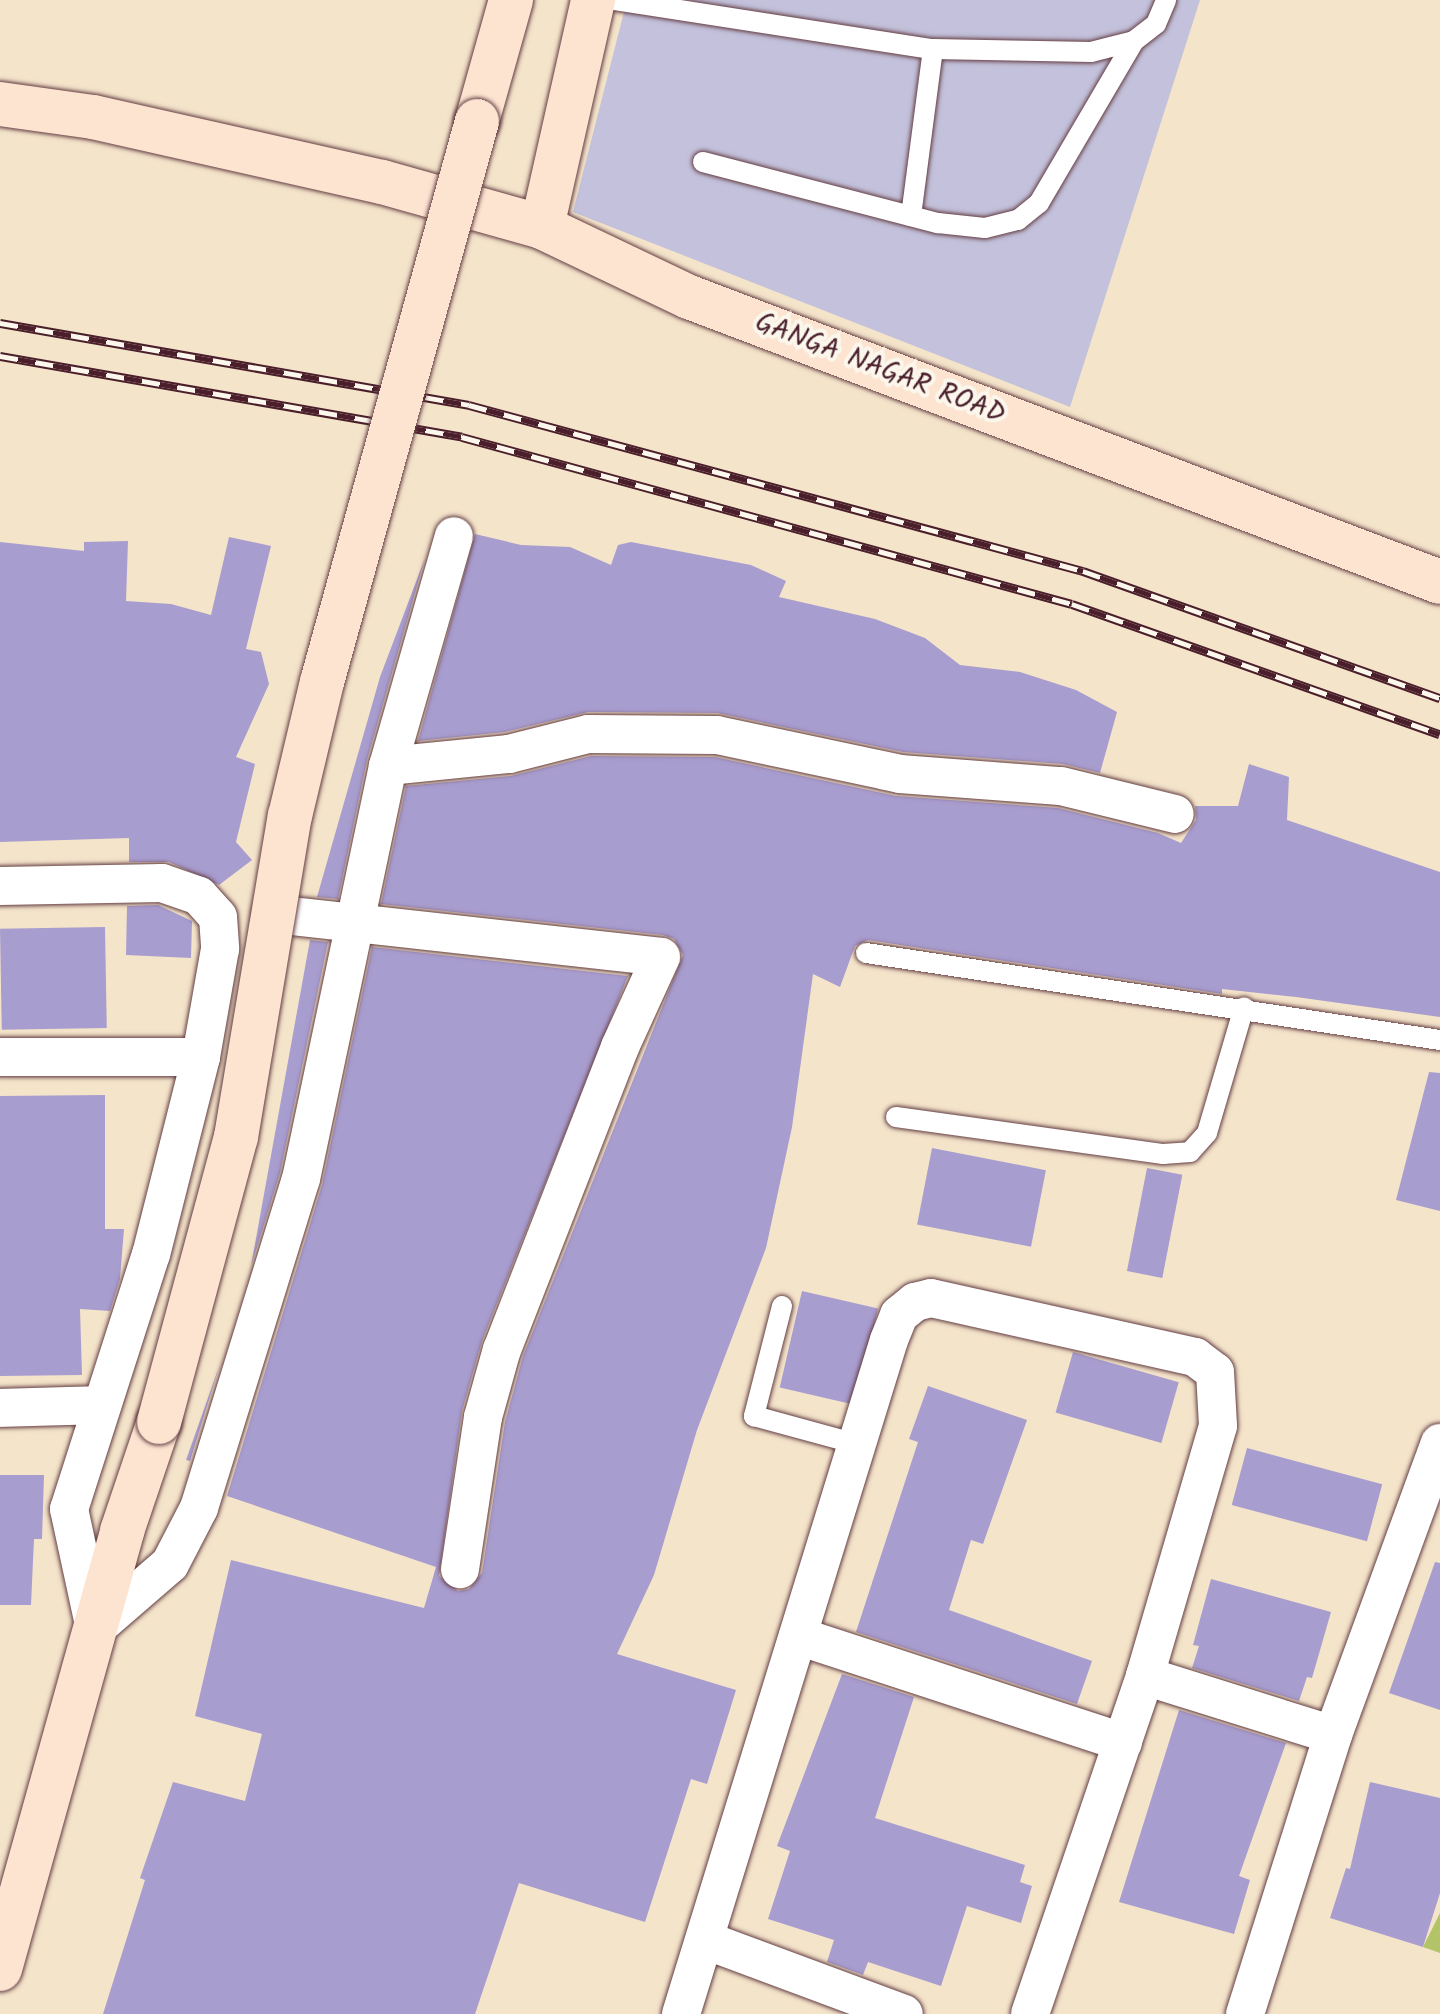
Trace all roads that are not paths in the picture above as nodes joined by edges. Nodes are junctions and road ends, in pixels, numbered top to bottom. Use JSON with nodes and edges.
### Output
{"nodes":[{"id":1,"x":511,"y":0,"type":"edge"},
{"id":2,"x":593,"y":0,"type":"edge"},
{"id":3,"x":615,"y":0,"type":"edge"},
{"id":4,"x":1166,"y":0,"type":"edge"},
{"id":5,"x":1134,"y":41,"type":"junction"},
{"id":6,"x":933,"y":49,"type":"junction"},
{"id":7,"x":0,"y":104,"type":"edge"},
{"id":8,"x":703,"y":162,"type":"dead end"},
{"id":9,"x":911,"y":216,"type":"junction"},
{"id":10,"x":542,"y":227,"type":"junction"},
{"id":11,"x":454,"y":536,"type":"dead end"},
{"id":12,"x":1440,"y":582,"type":"edge"},
{"id":13,"x":388,"y":766,"type":"junction"},
{"id":14,"x":1175,"y":814,"type":"dead end"},
{"id":15,"x":0,"y":886,"type":"edge"},
{"id":16,"x":273,"y":914,"type":"junction"},
{"id":17,"x":354,"y":923,"type":"junction"},
{"id":18,"x":866,"y":953,"type":"dead end"},
{"id":19,"x":1244,"y":1007,"type":"junction"},
{"id":20,"x":1440,"y":1040,"type":"edge"},
{"id":21,"x":0,"y":1057,"type":"edge"},
{"id":22,"x":201,"y":1057,"type":"junction"},
{"id":23,"x":896,"y":1117,"type":"dead end"},
{"id":24,"x":782,"y":1306,"type":"dead end"},
{"id":25,"x":102,"y":1405,"type":"junction"},
{"id":26,"x":0,"y":1408,"type":"edge"},
{"id":27,"x":1440,"y":1443,"type":"edge"},
{"id":28,"x":857,"y":1444,"type":"junction"},
{"id":29,"x":460,"y":1569,"type":"dead end"},
{"id":30,"x":95,"y":1629,"type":"junction"},
{"id":31,"x":798,"y":1636,"type":"junction"},
{"id":32,"x":1145,"y":1676,"type":"junction"},
{"id":33,"x":1333,"y":1735,"type":"junction"},
{"id":34,"x":1123,"y":1742,"type":"junction"},
{"id":35,"x":705,"y":1940,"type":"junction"},
{"id":36,"x":0,"y":1969,"type":"edge"},
{"id":37,"x":681,"y":2014,"type":"edge"},
{"id":38,"x":904,"y":2014,"type":"edge"},
{"id":39,"x":1030,"y":2014,"type":"edge"},
{"id":40,"x":1245,"y":2014,"type":"edge"}],
"edges":[{"from":1,"to":16,"type":"street","bridge":true},
{"from":2,"to":10,"type":"street"},
{"from":3,"to":6,"type":"lane"},
{"from":4,"to":5,"type":"lane"},
{"from":5,"to":6,"type":"lane"},
{"from":5,"to":9,"type":"lane"},
{"from":6,"to":9,"type":"lane"},
{"from":7,"to":10,"type":"street","name":"GANGA NAGAR ROAD"},
{"from":8,"to":9,"type":"lane"},
{"from":10,"to":12,"type":"street","name":"GANGA NAGAR ROAD"},
{"from":11,"to":13,"type":"street"},
{"from":13,"to":14,"type":"street"},
{"from":13,"to":17,"type":"street"},
{"from":15,"to":22,"type":"street"},
{"from":16,"to":17,"type":"street"},
{"from":16,"to":30,"type":"street","bridge":true},
{"from":17,"to":29,"type":"street"},
{"from":17,"to":30,"type":"street"},
{"from":18,"to":19,"type":"lane"},
{"from":19,"to":20,"type":"lane"},
{"from":19,"to":23,"type":"lane"},
{"from":21,"to":22,"type":"street"},
{"from":22,"to":25,"type":"street"},
{"from":24,"to":28,"type":"lane"},
{"from":25,"to":26,"type":"street"},
{"from":25,"to":30,"type":"street"},
{"from":27,"to":33,"type":"street"},
{"from":28,"to":31,"type":"street"},
{"from":28,"to":32,"type":"street"},
{"from":30,"to":36,"type":"street"},
{"from":31,"to":34,"type":"street"},
{"from":31,"to":35,"type":"street"},
{"from":32,"to":33,"type":"street"},
{"from":32,"to":34,"type":"street"},
{"from":33,"to":40,"type":"street"},
{"from":34,"to":39,"type":"street"},
{"from":35,"to":37,"type":"street"},
{"from":35,"to":38,"type":"street"}]}
